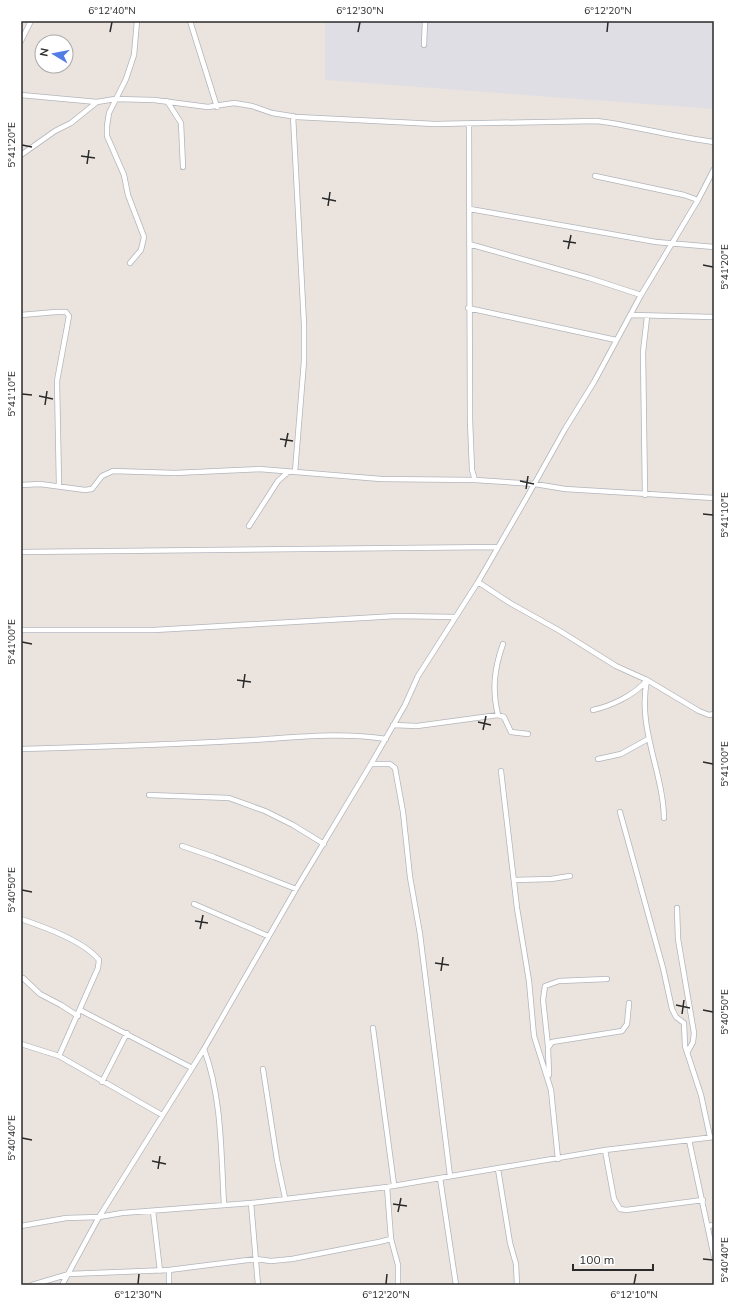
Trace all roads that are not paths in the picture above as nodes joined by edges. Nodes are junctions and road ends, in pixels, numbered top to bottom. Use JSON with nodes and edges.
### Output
{"nodes":[{"id":1,"x":31,"y":21,"type":"edge"},
{"id":2,"x":137,"y":21,"type":"edge"},
{"id":3,"x":190,"y":21,"type":"edge"},
{"id":4,"x":425,"y":21,"type":"edge"},
{"id":5,"x":21,"y":41,"type":"edge"},
{"id":6,"x":424,"y":45,"type":"dead end"},
{"id":7,"x":21,"y":95,"type":"edge"},
{"id":8,"x":115,"y":99,"type":"junction"},
{"id":9,"x":167,"y":101,"type":"junction"},
{"id":10,"x":97,"y":102,"type":"junction"},
{"id":11,"x":217,"y":107,"type":"junction"},
{"id":12,"x":292,"y":116,"type":"junction"},
{"id":13,"x":468,"y":124,"type":"junction"},
{"id":14,"x":714,"y":142,"type":"edge"},
{"id":15,"x":21,"y":155,"type":"edge"},
{"id":16,"x":183,"y":167,"type":"dead end"},
{"id":17,"x":714,"y":169,"type":"edge"},
{"id":18,"x":595,"y":176,"type":"dead end"},
{"id":19,"x":698,"y":200,"type":"junction"},
{"id":20,"x":470,"y":209,"type":"junction"},
{"id":21,"x":672,"y":243,"type":"junction"},
{"id":22,"x":469,"y":244,"type":"junction"},
{"id":23,"x":714,"y":247,"type":"edge"},
{"id":24,"x":130,"y":263,"type":"dead end"},
{"id":25,"x":641,"y":295,"type":"junction"},
{"id":26,"x":468,"y":308,"type":"junction"},
{"id":27,"x":21,"y":315,"type":"edge"},
{"id":28,"x":631,"y":315,"type":"junction"},
{"id":29,"x":647,"y":316,"type":"junction"},
{"id":30,"x":714,"y":317,"type":"edge"},
{"id":31,"x":616,"y":340,"type":"junction"},
{"id":32,"x":288,"y":472,"type":"junction"},
{"id":33,"x":295,"y":472,"type":"junction"},
{"id":34,"x":475,"y":480,"type":"junction"},
{"id":35,"x":535,"y":484,"type":"junction"},
{"id":36,"x":21,"y":485,"type":"edge"},
{"id":37,"x":59,"y":486,"type":"junction"},
{"id":38,"x":644,"y":494,"type":"junction"},
{"id":39,"x":714,"y":498,"type":"edge"},
{"id":40,"x":249,"y":526,"type":"dead end"},
{"id":41,"x":498,"y":547,"type":"junction"},
{"id":42,"x":21,"y":552,"type":"edge"},
{"id":43,"x":478,"y":582,"type":"junction"},
{"id":44,"x":455,"y":617,"type":"junction"},
{"id":45,"x":21,"y":630,"type":"edge"},
{"id":46,"x":503,"y":644,"type":"dead end"},
{"id":47,"x":646,"y":680,"type":"junction"},
{"id":48,"x":593,"y":710,"type":"dead end"},
{"id":49,"x":714,"y":714,"type":"edge"},
{"id":50,"x":498,"y":715,"type":"junction"},
{"id":51,"x":393,"y":726,"type":"junction"},
{"id":52,"x":528,"y":734,"type":"dead end"},
{"id":53,"x":648,"y":738,"type":"junction"},
{"id":54,"x":386,"y":739,"type":"junction"},
{"id":55,"x":21,"y":749,"type":"edge"},
{"id":56,"x":598,"y":759,"type":"dead end"},
{"id":57,"x":371,"y":764,"type":"junction"},
{"id":58,"x":501,"y":771,"type":"dead end"},
{"id":59,"x":149,"y":795,"type":"dead end"},
{"id":60,"x":620,"y":812,"type":"dead end"},
{"id":61,"x":664,"y":818,"type":"dead end"},
{"id":62,"x":324,"y":844,"type":"junction"},
{"id":63,"x":182,"y":846,"type":"dead end"},
{"id":64,"x":570,"y":876,"type":"dead end"},
{"id":65,"x":514,"y":880,"type":"junction"},
{"id":66,"x":296,"y":889,"type":"junction"},
{"id":67,"x":194,"y":904,"type":"dead end"},
{"id":68,"x":677,"y":908,"type":"dead end"},
{"id":69,"x":21,"y":919,"type":"edge"},
{"id":70,"x":268,"y":936,"type":"junction"},
{"id":71,"x":23,"y":978,"type":"dead end"},
{"id":72,"x":607,"y":979,"type":"dead end"},
{"id":73,"x":629,"y":1003,"type":"dead end"},
{"id":74,"x":80,"y":1010,"type":"junction"},
{"id":75,"x":78,"y":1016,"type":"junction"},
{"id":76,"x":373,"y":1028,"type":"dead end"},
{"id":77,"x":127,"y":1033,"type":"junction"},
{"id":78,"x":21,"y":1044,"type":"edge"},
{"id":79,"x":204,"y":1048,"type":"junction"},
{"id":80,"x":548,"y":1048,"type":"junction"},
{"id":81,"x":687,"y":1053,"type":"junction"},
{"id":82,"x":59,"y":1056,"type":"junction"},
{"id":83,"x":192,"y":1068,"type":"junction"},
{"id":84,"x":263,"y":1069,"type":"dead end"},
{"id":85,"x":549,"y":1079,"type":"junction"},
{"id":86,"x":102,"y":1082,"type":"junction"},
{"id":87,"x":162,"y":1115,"type":"junction"},
{"id":88,"x":712,"y":1137,"type":"edge"},
{"id":89,"x":689,"y":1140,"type":"junction"},
{"id":90,"x":605,"y":1150,"type":"junction"},
{"id":91,"x":558,"y":1159,"type":"junction"},
{"id":92,"x":498,"y":1169,"type":"junction"},
{"id":93,"x":450,"y":1176,"type":"junction"},
{"id":94,"x":440,"y":1178,"type":"junction"},
{"id":95,"x":394,"y":1186,"type":"junction"},
{"id":96,"x":387,"y":1187,"type":"junction"},
{"id":97,"x":285,"y":1198,"type":"junction"},
{"id":98,"x":703,"y":1200,"type":"junction"},
{"id":99,"x":251,"y":1202,"type":"junction"},
{"id":100,"x":224,"y":1205,"type":"junction"},
{"id":101,"x":153,"y":1211,"type":"junction"},
{"id":102,"x":99,"y":1217,"type":"junction"},
{"id":103,"x":714,"y":1224,"type":"edge"},
{"id":104,"x":21,"y":1226,"type":"edge"},
{"id":105,"x":708,"y":1226,"type":"junction"},
{"id":106,"x":391,"y":1239,"type":"junction"},
{"id":107,"x":714,"y":1257,"type":"edge"},
{"id":108,"x":256,"y":1259,"type":"junction"},
{"id":109,"x":169,"y":1270,"type":"junction"},
{"id":110,"x":160,"y":1271,"type":"junction"},
{"id":111,"x":69,"y":1274,"type":"junction"},
{"id":112,"x":32,"y":1285,"type":"edge"},
{"id":113,"x":62,"y":1285,"type":"edge"},
{"id":114,"x":169,"y":1285,"type":"edge"},
{"id":115,"x":258,"y":1285,"type":"edge"},
{"id":116,"x":398,"y":1285,"type":"edge"},
{"id":117,"x":456,"y":1285,"type":"edge"},
{"id":118,"x":517,"y":1285,"type":"edge"}],
"edges":[{"from":1,"to":5,"type":"street"},
{"from":2,"to":8,"type":"street"},
{"from":3,"to":11,"type":"street"},
{"from":4,"to":6,"type":"street"},
{"from":7,"to":10,"type":"street"},
{"from":8,"to":9,"type":"street"},
{"from":8,"to":10,"type":"street"},
{"from":8,"to":24,"type":"street"},
{"from":9,"to":11,"type":"street"},
{"from":9,"to":16,"type":"street"},
{"from":10,"to":15,"type":"street"},
{"from":11,"to":12,"type":"street"},
{"from":12,"to":13,"type":"street"},
{"from":12,"to":33,"type":"street"},
{"from":13,"to":14,"type":"street"},
{"from":13,"to":20,"type":"street"},
{"from":17,"to":19,"type":"street"},
{"from":18,"to":19,"type":"street"},
{"from":19,"to":21,"type":"street"},
{"from":20,"to":21,"type":"street"},
{"from":20,"to":22,"type":"street"},
{"from":21,"to":23,"type":"street"},
{"from":21,"to":25,"type":"street"},
{"from":22,"to":25,"type":"street"},
{"from":22,"to":26,"type":"street"},
{"from":25,"to":28,"type":"street"},
{"from":26,"to":31,"type":"street"},
{"from":26,"to":34,"type":"street"},
{"from":27,"to":37,"type":"street"},
{"from":28,"to":29,"type":"street"},
{"from":28,"to":31,"type":"street"},
{"from":29,"to":30,"type":"street"},
{"from":29,"to":38,"type":"street"},
{"from":31,"to":35,"type":"street"},
{"from":32,"to":33,"type":"street"},
{"from":32,"to":37,"type":"street"},
{"from":32,"to":40,"type":"street"},
{"from":33,"to":34,"type":"street"},
{"from":34,"to":35,"type":"street"},
{"from":35,"to":38,"type":"street"},
{"from":35,"to":41,"type":"street"},
{"from":36,"to":37,"type":"street"},
{"from":38,"to":39,"type":"street"},
{"from":41,"to":42,"type":"street"},
{"from":41,"to":43,"type":"street"},
{"from":43,"to":44,"type":"street"},
{"from":43,"to":47,"type":"street"},
{"from":44,"to":45,"type":"street"},
{"from":44,"to":51,"type":"street"},
{"from":46,"to":50,"type":"street"},
{"from":47,"to":48,"type":"street"},
{"from":47,"to":49,"type":"street"},
{"from":47,"to":53,"type":"street"},
{"from":50,"to":51,"type":"street"},
{"from":50,"to":52,"type":"street"},
{"from":51,"to":54,"type":"street"},
{"from":53,"to":56,"type":"street"},
{"from":53,"to":61,"type":"street"},
{"from":54,"to":55,"type":"street"},
{"from":54,"to":57,"type":"street"},
{"from":57,"to":62,"type":"street"},
{"from":57,"to":93,"type":"street"},
{"from":58,"to":65,"type":"street"},
{"from":59,"to":62,"type":"street"},
{"from":60,"to":81,"type":"street"},
{"from":62,"to":66,"type":"street"},
{"from":63,"to":66,"type":"street"},
{"from":64,"to":65,"type":"street"},
{"from":65,"to":85,"type":"street"},
{"from":66,"to":70,"type":"street"},
{"from":67,"to":70,"type":"street"},
{"from":68,"to":81,"type":"street"},
{"from":69,"to":74,"type":"street"},
{"from":70,"to":79,"type":"street"},
{"from":71,"to":75,"type":"street"},
{"from":72,"to":80,"type":"street"},
{"from":73,"to":80,"type":"street"},
{"from":74,"to":75,"type":"street"},
{"from":74,"to":77,"type":"street"},
{"from":75,"to":82,"type":"street"},
{"from":76,"to":95,"type":"street"},
{"from":77,"to":83,"type":"street"},
{"from":77,"to":86,"type":"street"},
{"from":78,"to":82,"type":"street"},
{"from":79,"to":83,"type":"street"},
{"from":79,"to":100,"type":"street"},
{"from":80,"to":85,"type":"street"},
{"from":81,"to":88,"type":"street"},
{"from":82,"to":86,"type":"street"},
{"from":83,"to":87,"type":"street"},
{"from":84,"to":97,"type":"street"},
{"from":85,"to":91,"type":"street"},
{"from":86,"to":87,"type":"street"},
{"from":87,"to":102,"type":"street"},
{"from":88,"to":89,"type":"street"},
{"from":89,"to":90,"type":"street"},
{"from":89,"to":98,"type":"street"},
{"from":90,"to":91,"type":"street"},
{"from":90,"to":98,"type":"street"},
{"from":91,"to":92,"type":"street"},
{"from":92,"to":93,"type":"street"},
{"from":92,"to":118,"type":"street"},
{"from":93,"to":94,"type":"street"},
{"from":94,"to":95,"type":"street"},
{"from":94,"to":117,"type":"street"},
{"from":95,"to":96,"type":"street"},
{"from":96,"to":97,"type":"street"},
{"from":96,"to":106,"type":"street"},
{"from":97,"to":99,"type":"street"},
{"from":98,"to":105,"type":"street"},
{"from":99,"to":100,"type":"street"},
{"from":99,"to":108,"type":"street"},
{"from":100,"to":101,"type":"street"},
{"from":101,"to":102,"type":"street"},
{"from":101,"to":110,"type":"street"},
{"from":102,"to":104,"type":"street"},
{"from":102,"to":111,"type":"street"},
{"from":103,"to":105,"type":"street"},
{"from":105,"to":107,"type":"street"},
{"from":106,"to":108,"type":"street"},
{"from":106,"to":116,"type":"street"},
{"from":108,"to":109,"type":"street"},
{"from":108,"to":115,"type":"street"},
{"from":109,"to":110,"type":"street"},
{"from":109,"to":114,"type":"street"},
{"from":110,"to":111,"type":"street"},
{"from":111,"to":112,"type":"street"},
{"from":111,"to":113,"type":"street"}]}
